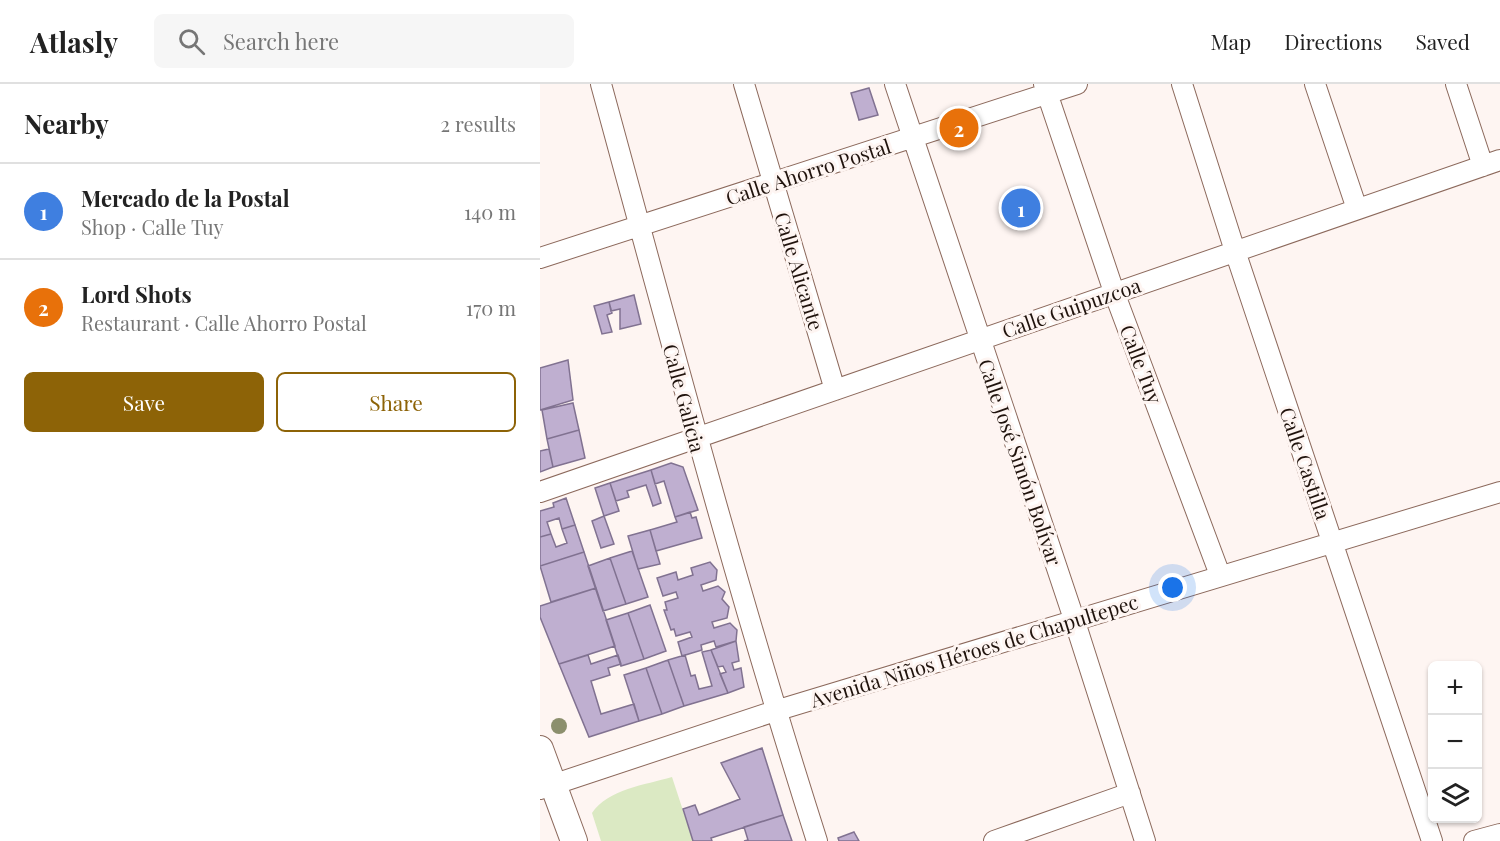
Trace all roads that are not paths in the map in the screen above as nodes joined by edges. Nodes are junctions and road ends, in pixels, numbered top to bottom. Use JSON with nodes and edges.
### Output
{"nodes":[{"id":1,"x":601,"y":84,"type":"edge"},
{"id":2,"x":744,"y":84,"type":"edge"},
{"id":3,"x":895,"y":84,"type":"edge"},
{"id":4,"x":1077,"y":84,"type":"edge"},
{"id":5,"x":1182,"y":84,"type":"edge"},
{"id":6,"x":1315,"y":84,"type":"edge"},
{"id":7,"x":1456,"y":84,"type":"edge"},
{"id":8,"x":1046,"y":89,"type":"edge"},
{"id":9,"x":912,"y":137,"type":"junction"},
{"id":10,"x":1492,"y":163,"type":"edge"},
{"id":11,"x":773,"y":182,"type":"junction"},
{"id":12,"x":1357,"y":209,"type":"junction"},
{"id":13,"x":640,"y":226,"type":"junction"},
{"id":14,"x":1235,"y":251,"type":"junction"},
{"id":15,"x":540,"y":258,"type":"edge"},
{"id":16,"x":1114,"y":292,"type":"junction"},
{"id":17,"x":979,"y":339,"type":"junction"},
{"id":18,"x":835,"y":390,"type":"junction"},
{"id":19,"x":695,"y":437,"type":"junction"},
{"id":20,"x":540,"y":492,"type":"edge"},
{"id":21,"x":1500,"y":492,"type":"edge"},
{"id":22,"x":1333,"y":541,"type":"junction"},
{"id":23,"x":1220,"y":575,"type":"junction"},
{"id":24,"x":1074,"y":619,"type":"junction"},
{"id":25,"x":775,"y":711,"type":"junction"},
{"id":26,"x":540,"y":750,"type":"edge"},
{"id":27,"x":547,"y":787,"type":"edge"},
{"id":28,"x":1130,"y":793,"type":"junction"},
{"id":29,"x":1500,"y":834,"type":"edge"},
{"id":30,"x":574,"y":841,"type":"edge"},
{"id":31,"x":817,"y":841,"type":"edge"},
{"id":32,"x":994,"y":841,"type":"edge"},
{"id":33,"x":1145,"y":841,"type":"edge"},
{"id":34,"x":1432,"y":841,"type":"edge"},
{"id":35,"x":1474,"y":841,"type":"edge"}],
"edges":[{"from":1,"to":13,"type":"street","name":"Calle Galicia"},
{"from":2,"to":11,"type":"street","name":"Calle Alicante"},
{"from":3,"to":9,"type":"street","name":"Calle José Simón Bolívar"},
{"from":4,"to":8,"type":"street","name":"Calle Ahorro Postal"},
{"from":5,"to":14,"type":"street","name":"Calle Castilla"},
{"from":6,"to":12,"type":"street"},
{"from":7,"to":10,"type":"street"},
{"from":8,"to":9,"type":"street","name":"Calle Ahorro Postal"},
{"from":8,"to":16,"type":"street","name":"Calle Tuy"},
{"from":9,"to":11,"type":"street","name":"Calle Ahorro Postal"},
{"from":9,"to":17,"type":"street","name":"Calle José Simón Bolívar"},
{"from":10,"to":12,"type":"street","name":"Calle Guipuzcoa"},
{"from":11,"to":13,"type":"street","name":"Calle Ahorro Postal"},
{"from":11,"to":18,"type":"street","name":"Calle Alicante"},
{"from":12,"to":14,"type":"street","name":"Calle Guipuzcoa"},
{"from":13,"to":15,"type":"street","name":"Calle Ahorro Postal"},
{"from":13,"to":19,"type":"street","name":"Calle Galicia"},
{"from":14,"to":16,"type":"street","name":"Calle Guipuzcoa"},
{"from":14,"to":22,"type":"street","name":"Calle Castilla"},
{"from":16,"to":17,"type":"street","name":"Calle Guipuzcoa"},
{"from":16,"to":23,"type":"street","name":"Calle Tuy"},
{"from":17,"to":18,"type":"street","name":"Calle Guipuzcoa"},
{"from":17,"to":24,"type":"street","name":"Calle José Simón Bolívar"},
{"from":18,"to":19,"type":"street","name":"Calle Guipuzcoa"},
{"from":19,"to":20,"type":"street","name":"Calle Guipuzcoa"},
{"from":19,"to":25,"type":"street","name":"Calle Galicia"},
{"from":21,"to":22,"type":"street","name":"Avenida Niños Héroes de Chapultepec"},
{"from":22,"to":23,"type":"street","name":"Avenida Niños Héroes de Chapultepec"},
{"from":22,"to":34,"type":"street","name":"Calle Castilla"},
{"from":23,"to":24,"type":"street","name":"Avenida Niños Héroes de Chapultepec"},
{"from":24,"to":25,"type":"street","name":"Avenida Niños Héroes de Chapultepec"},
{"from":24,"to":28,"type":"street","name":"Calle José Simón Bolívar"},
{"from":25,"to":27,"type":"street","name":"Avenida Niños Héroes de Chapultepec"},
{"from":25,"to":31,"type":"street","name":"Calle Galicia"},
{"from":26,"to":27,"type":"main road"},
{"from":27,"to":30,"type":"main road"},
{"from":28,"to":32,"type":"street"},
{"from":28,"to":33,"type":"street","name":"Calle José Simón Bolívar"},
{"from":29,"to":35,"type":"street"}]}
